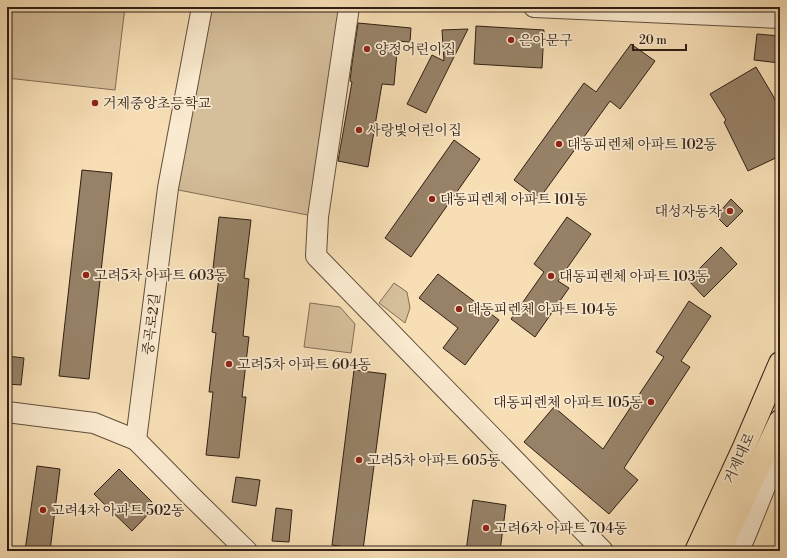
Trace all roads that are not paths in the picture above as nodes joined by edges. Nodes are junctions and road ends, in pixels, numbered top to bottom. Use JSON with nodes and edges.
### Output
{"nodes":[{"id":1,"x":202,"y":7,"type":"edge"},
{"id":2,"x":350,"y":7,"type":"edge"},
{"id":3,"x":534,"y":7,"type":"edge"},
{"id":4,"x":581,"y":8,"type":"edge"},
{"id":5,"x":780,"y":18,"type":"edge"},
{"id":6,"x":780,"y":363,"type":"edge"},
{"id":7,"x":7,"y":412,"type":"edge"},
{"id":8,"x":780,"y":421,"type":"edge"},
{"id":9,"x":136,"y":440,"type":"junction"},
{"id":10,"x":776,"y":452,"type":"edge"},
{"id":11,"x":247,"y":551,"type":"edge"},
{"id":12,"x":603,"y":551,"type":"edge"},
{"id":13,"x":696,"y":551,"type":"edge"},
{"id":14,"x":719,"y":551,"type":"edge"},
{"id":15,"x":739,"y":551,"type":"edge"}],
"edges":[{"from":1,"to":9,"type":"street","name":"중곡로2길"},
{"from":2,"to":12,"type":"street"},
{"from":3,"to":4,"type":"street"},
{"from":4,"to":5,"type":"street"},
{"from":6,"to":13,"type":"main road","name":"거제대로"},
{"from":7,"to":9,"type":"street"},
{"from":8,"to":10,"type":"main road","name":"거제대로"},
{"from":9,"to":11,"type":"street"},
{"from":10,"to":14,"type":"main road","name":"거제대로"},
{"from":10,"to":15,"type":"street"}]}
